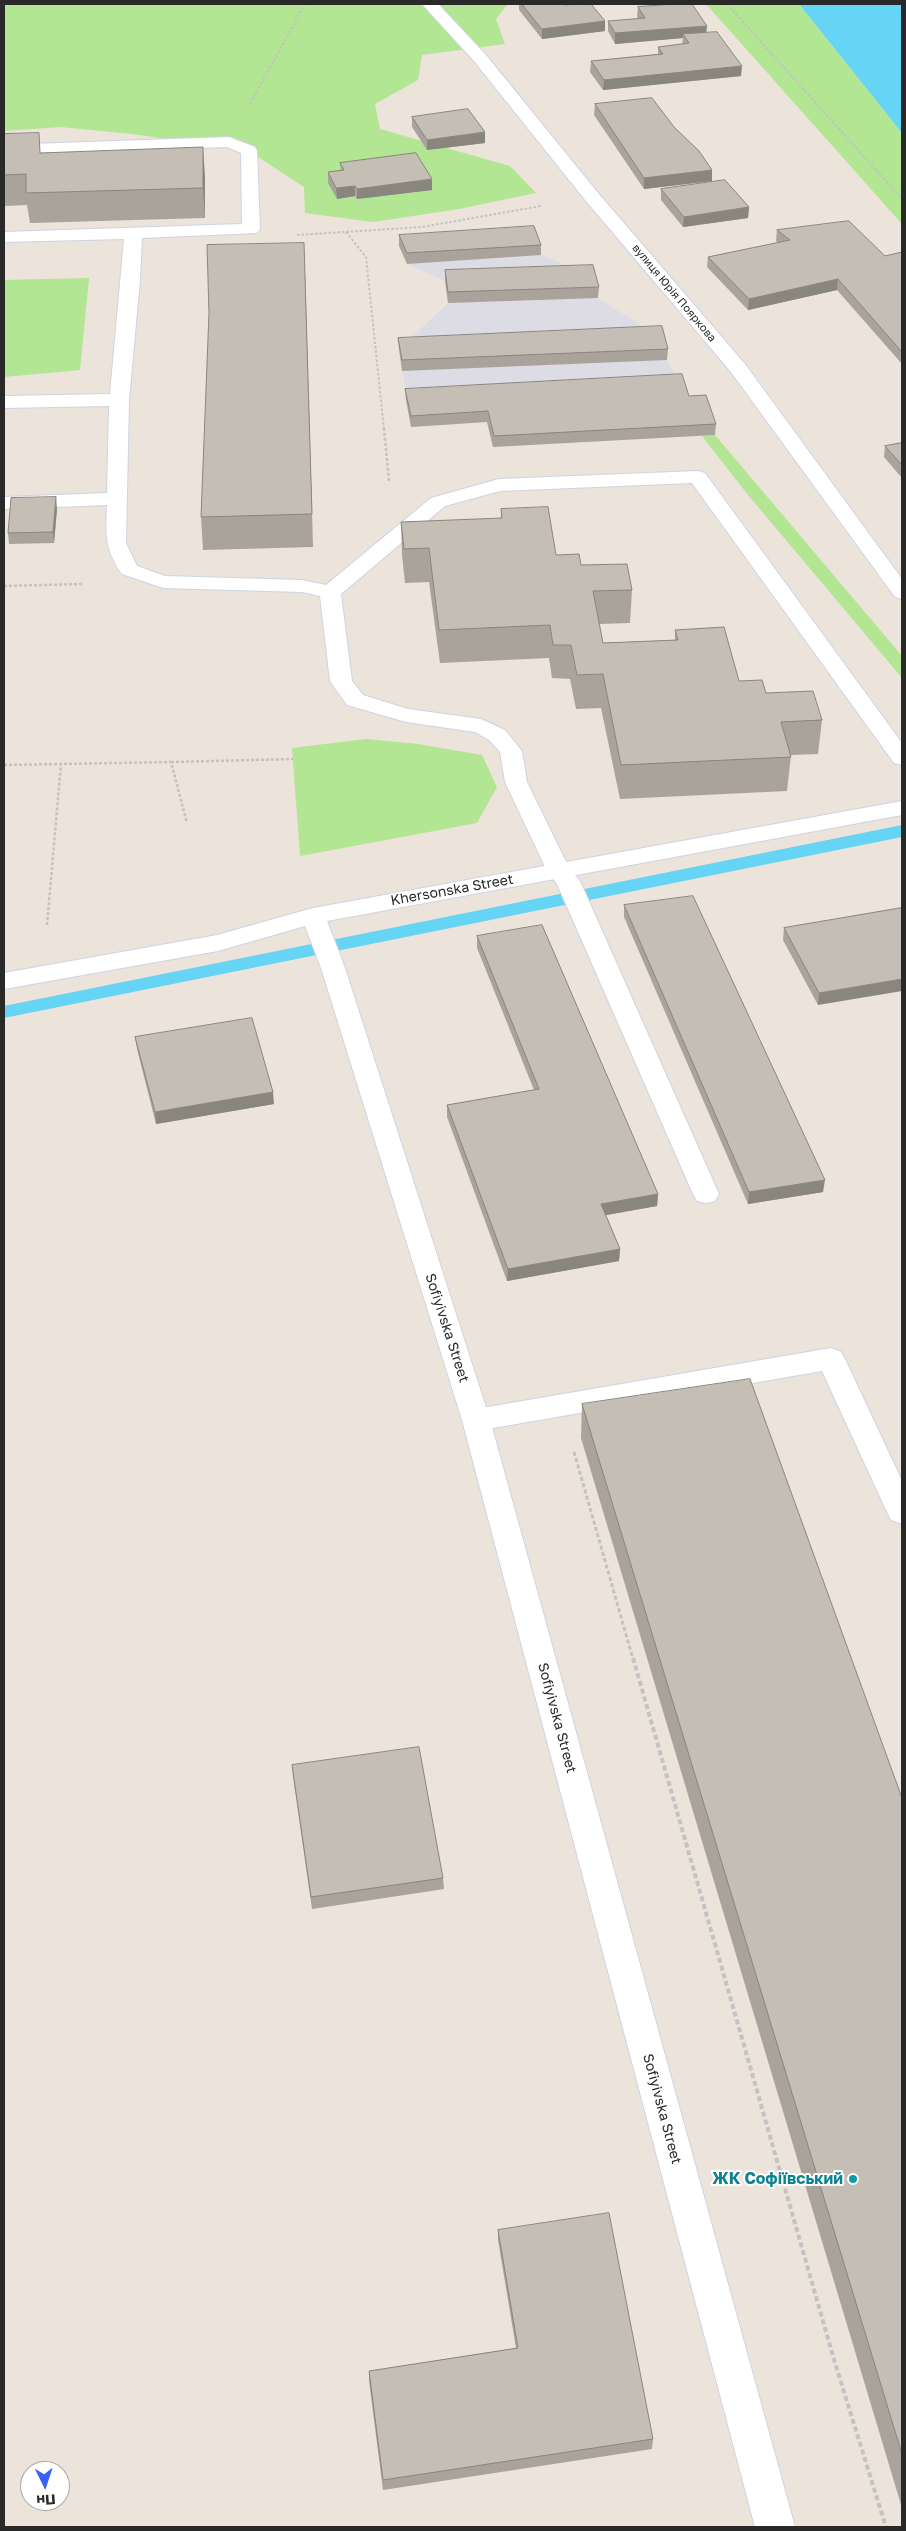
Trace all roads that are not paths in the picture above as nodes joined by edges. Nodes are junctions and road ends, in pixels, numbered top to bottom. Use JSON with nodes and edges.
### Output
{"nodes":[{"id":1,"x":430,"y":4,"type":"edge"},
{"id":2,"x":4,"y":150,"type":"edge"},
{"id":3,"x":133,"y":234,"type":"junction"},
{"id":4,"x":4,"y":237,"type":"edge"},
{"id":5,"x":119,"y":400,"type":"junction"},
{"id":6,"x":4,"y":402,"type":"edge"},
{"id":7,"x":118,"y":499,"type":"junction"},
{"id":8,"x":4,"y":503,"type":"edge"},
{"id":9,"x":330,"y":592,"type":"junction"},
{"id":10,"x":902,"y":593,"type":"edge"},
{"id":11,"x":902,"y":758,"type":"edge"},
{"id":12,"x":902,"y":808,"type":"edge"},
{"id":13,"x":564,"y":876,"type":"junction"},
{"id":14,"x":315,"y":922,"type":"junction"},
{"id":15,"x":4,"y":981,"type":"edge"},
{"id":16,"x":706,"y":1194,"type":"dead end"},
{"id":17,"x":476,"y":1420,"type":"junction"},
{"id":18,"x":902,"y":1512,"type":"edge"},
{"id":19,"x":776,"y":2527,"type":"edge"}],
"edges":[{"from":1,"to":10,"type":"street","name":"вулиця Юрія Пояркова"},
{"from":2,"to":3,"type":"street"},
{"from":3,"to":4,"type":"street"},
{"from":3,"to":5,"type":"street"},
{"from":5,"to":6,"type":"street"},
{"from":5,"to":7,"type":"street"},
{"from":7,"to":8,"type":"street"},
{"from":7,"to":9,"type":"street"},
{"from":9,"to":11,"type":"street"},
{"from":9,"to":13,"type":"street"},
{"from":12,"to":13,"type":"street","name":"Khersonska Street"},
{"from":13,"to":14,"type":"street","name":"Khersonska Street"},
{"from":13,"to":16,"type":"street"},
{"from":14,"to":15,"type":"street","name":"Khersonska Street"},
{"from":14,"to":17,"type":"street","name":"Sofiyivska Street"},
{"from":17,"to":18,"type":"street"},
{"from":17,"to":19,"type":"street","name":"Sofiyivska Street"}]}
